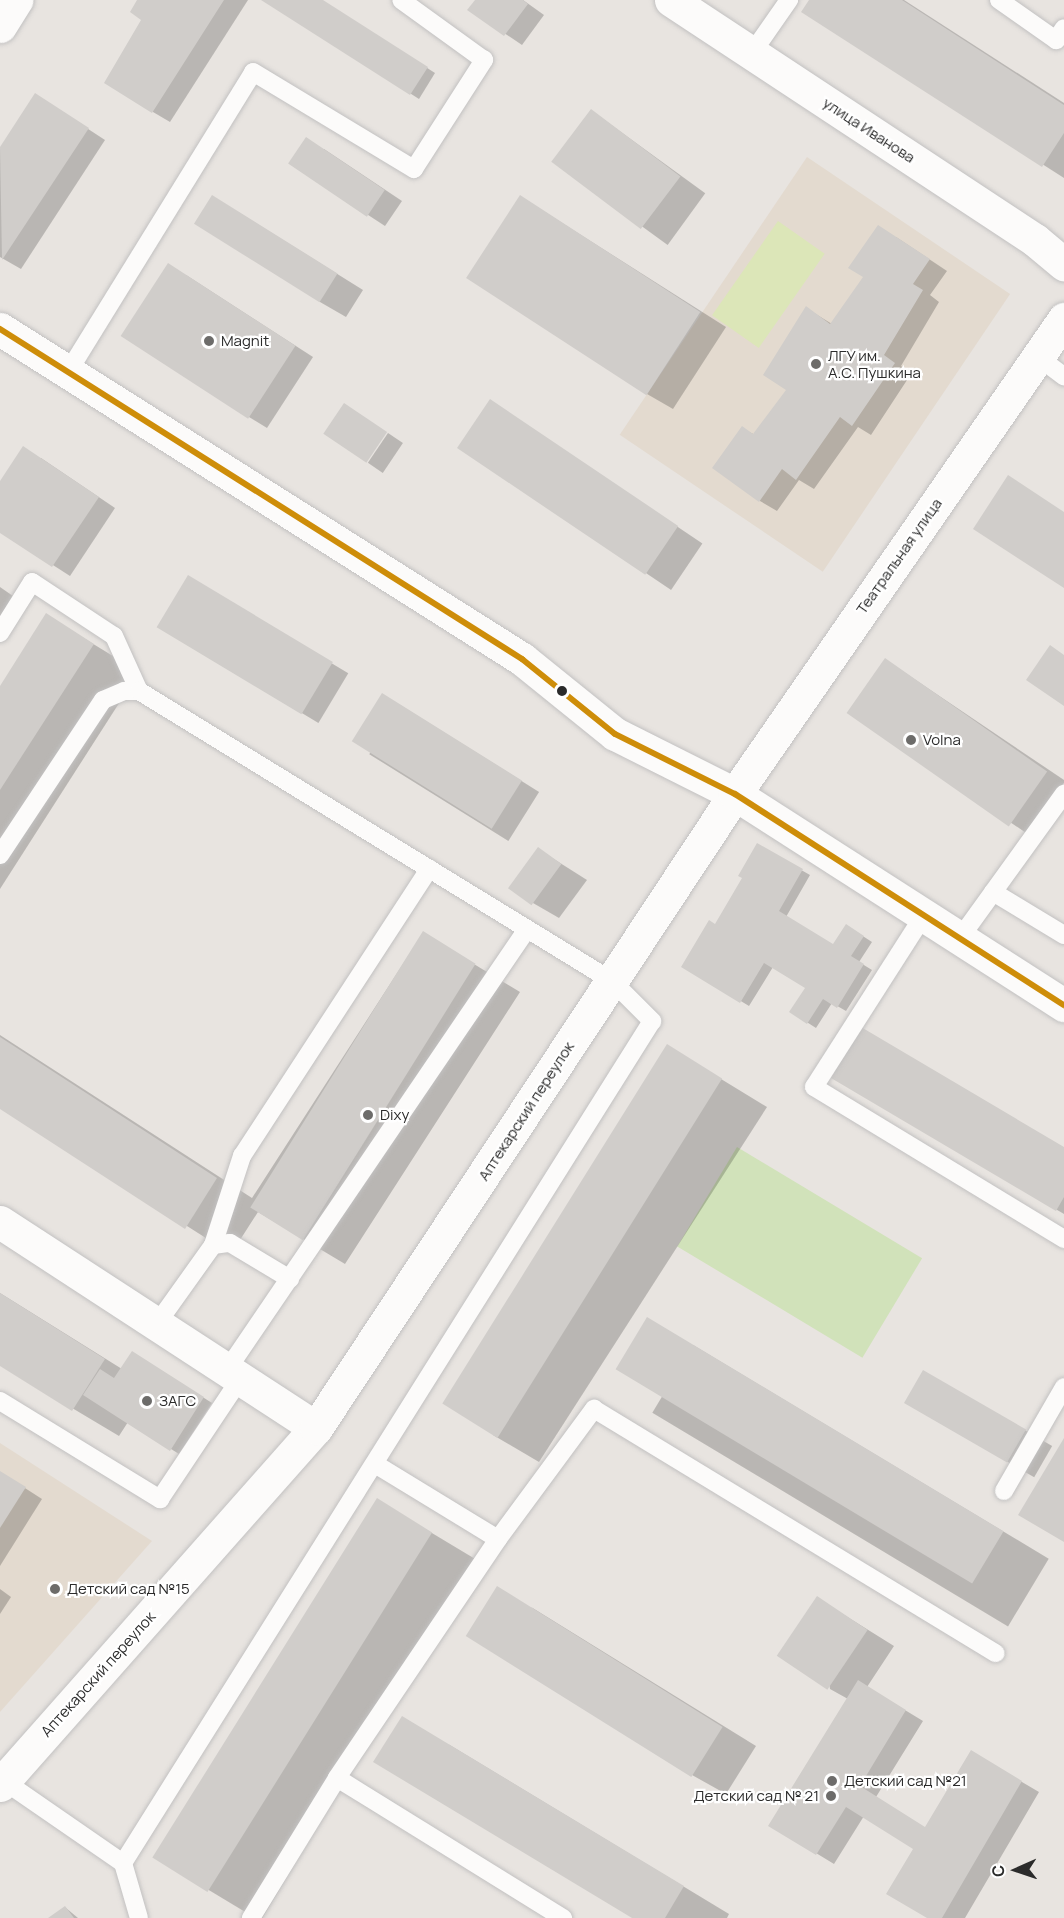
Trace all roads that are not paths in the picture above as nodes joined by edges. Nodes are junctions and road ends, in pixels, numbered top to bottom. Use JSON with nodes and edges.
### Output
{"nodes":[{"id":1,"x":16,"y":0,"type":"edge"},
{"id":2,"x":401,"y":0,"type":"edge"},
{"id":3,"x":671,"y":0,"type":"edge"},
{"id":4,"x":789,"y":0,"type":"edge"},
{"id":5,"x":999,"y":0,"type":"edge"},
{"id":6,"x":0,"y":26,"type":"edge"},
{"id":7,"x":1064,"y":28,"type":"edge"},
{"id":8,"x":752,"y":53,"type":"junction"},
{"id":9,"x":1064,"y":264,"type":"edge"},
{"id":10,"x":1064,"y":318,"type":"edge"},
{"id":11,"x":0,"y":329,"type":"edge"},
{"id":12,"x":1037,"y":356,"type":"junction"},
{"id":13,"x":68,"y":372,"type":"junction"},
{"id":14,"x":1064,"y":376,"type":"edge"},
{"id":15,"x":0,"y":633,"type":"edge"},
{"id":16,"x":139,"y":691,"type":"junction"},
{"id":17,"x":735,"y":794,"type":"junction"},
{"id":18,"x":1064,"y":794,"type":"edge"},
{"id":19,"x":0,"y":855,"type":"edge"},
{"id":20,"x":429,"y":869,"type":"junction"},
{"id":21,"x":993,"y":892,"type":"junction"},
{"id":22,"x":924,"y":915,"type":"junction"},
{"id":23,"x":527,"y":929,"type":"junction"},
{"id":24,"x":1064,"y":935,"type":"edge"},
{"id":25,"x":960,"y":938,"type":"junction"},
{"id":26,"x":612,"y":981,"type":"junction"},
{"id":27,"x":1064,"y":1005,"type":"edge"},
{"id":28,"x":0,"y":1222,"type":"edge"},
{"id":29,"x":1064,"y":1239,"type":"edge"},
{"id":30,"x":213,"y":1245,"type":"junction"},
{"id":31,"x":290,"y":1278,"type":"junction"},
{"id":32,"x":156,"y":1325,"type":"junction"},
{"id":33,"x":234,"y":1374,"type":"junction"},
{"id":34,"x":1064,"y":1387,"type":"edge"},
{"id":35,"x":0,"y":1401,"type":"edge"},
{"id":36,"x":316,"y":1428,"type":"junction"},
{"id":37,"x":375,"y":1464,"type":"junction"},
{"id":38,"x":1004,"y":1491,"type":"dead end"},
{"id":39,"x":498,"y":1539,"type":"junction"},
{"id":40,"x":996,"y":1653,"type":"dead end"},
{"id":41,"x":337,"y":1778,"type":"junction"},
{"id":42,"x":2,"y":1783,"type":"edge"},
{"id":43,"x":123,"y":1863,"type":"junction"},
{"id":44,"x":139,"y":1918,"type":"edge"},
{"id":45,"x":251,"y":1918,"type":"edge"},
{"id":46,"x":562,"y":1918,"type":"edge"}],
"edges":[{"from":1,"to":6,"type":"street"},
{"from":2,"to":13,"type":"lane"},
{"from":3,"to":8,"type":"street","name":"улица Иванова"},
{"from":4,"to":8,"type":"lane"},
{"from":5,"to":7,"type":"lane"},
{"from":8,"to":9,"type":"street","name":"улица Иванова"},
{"from":10,"to":12,"type":"street","name":"Театральная улица"},
{"from":11,"to":13,"type":"street"},
{"from":12,"to":14,"type":"lane"},
{"from":12,"to":17,"type":"street","name":"Театральная улица"},
{"from":13,"to":17,"type":"street"},
{"from":15,"to":16,"type":"lane"},
{"from":16,"to":19,"type":"lane"},
{"from":16,"to":20,"type":"lane"},
{"from":17,"to":22,"type":"street"},
{"from":17,"to":26,"type":"street","name":"Аптекарский переулок"},
{"from":18,"to":21,"type":"lane"},
{"from":20,"to":23,"type":"lane"},
{"from":20,"to":30,"type":"lane"},
{"from":21,"to":24,"type":"lane"},
{"from":21,"to":25,"type":"lane"},
{"from":22,"to":25,"type":"street"},
{"from":22,"to":29,"type":"lane"},
{"from":23,"to":26,"type":"lane"},
{"from":23,"to":31,"type":"lane"},
{"from":25,"to":27,"type":"street"},
{"from":26,"to":36,"type":"street","name":"Аптекарский переулок"},
{"from":26,"to":37,"type":"lane"},
{"from":28,"to":32,"type":"street"},
{"from":30,"to":31,"type":"lane"},
{"from":30,"to":32,"type":"lane"},
{"from":31,"to":33,"type":"lane"},
{"from":32,"to":33,"type":"street"},
{"from":33,"to":35,"type":"lane"},
{"from":33,"to":36,"type":"street"},
{"from":34,"to":38,"type":"lane"},
{"from":36,"to":42,"type":"street","name":"Аптекарский переулок"},
{"from":37,"to":39,"type":"lane"},
{"from":37,"to":43,"type":"lane"},
{"from":39,"to":40,"type":"lane"},
{"from":39,"to":41,"type":"lane"},
{"from":41,"to":45,"type":"lane"},
{"from":41,"to":46,"type":"lane"},
{"from":42,"to":43,"type":"lane"},
{"from":43,"to":44,"type":"lane"}]}
